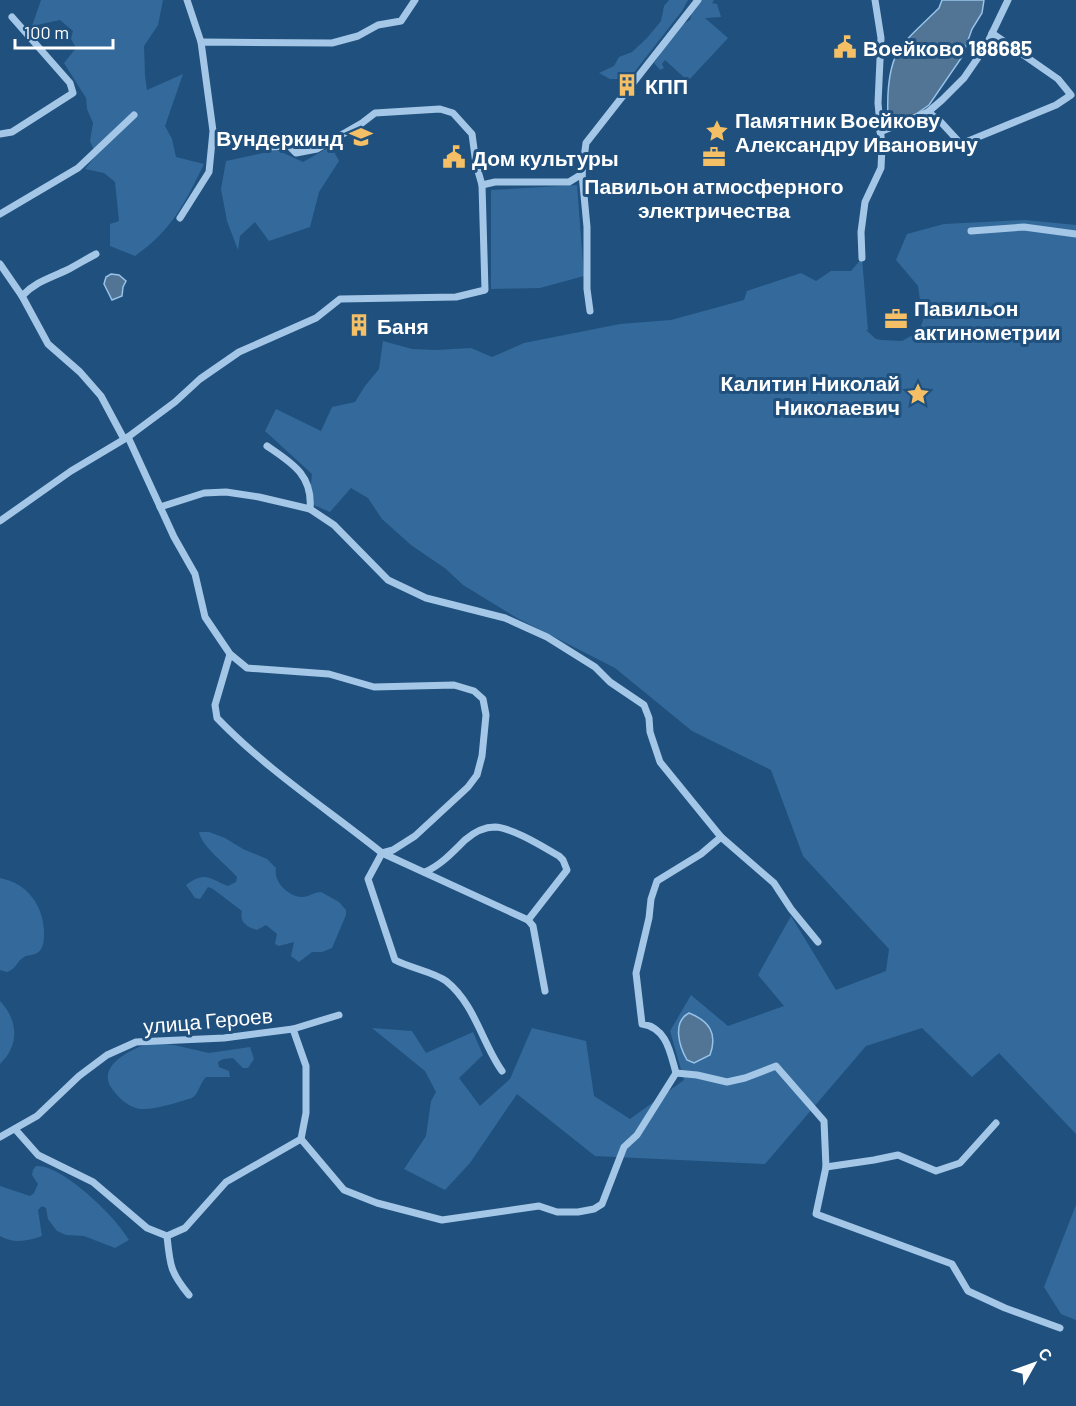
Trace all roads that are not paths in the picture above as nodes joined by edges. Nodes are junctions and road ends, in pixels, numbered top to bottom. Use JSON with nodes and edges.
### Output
{"nodes":[{"id":1,"x":188,"y":0,"type":"edge"},
{"id":2,"x":415,"y":0,"type":"edge"},
{"id":3,"x":698,"y":0,"type":"edge"},
{"id":4,"x":874,"y":0,"type":"edge"},
{"id":5,"x":1008,"y":0,"type":"edge"},
{"id":6,"x":12,"y":17,"type":"dead end"},
{"id":7,"x":992,"y":33,"type":"junction"},
{"id":8,"x":201,"y":42,"type":"junction"},
{"id":9,"x":928,"y":112,"type":"junction"},
{"id":10,"x":134,"y":115,"type":"dead end"},
{"id":11,"x":880,"y":132,"type":"junction"},
{"id":12,"x":0,"y":134,"type":"edge"},
{"id":13,"x":270,"y":147,"type":"dead end"},
{"id":14,"x":582,"y":174,"type":"junction"},
{"id":15,"x":482,"y":186,"type":"junction"},
{"id":16,"x":0,"y":214,"type":"edge"},
{"id":17,"x":180,"y":218,"type":"dead end"},
{"id":18,"x":971,"y":231,"type":"dead end"},
{"id":19,"x":1076,"y":234,"type":"edge"},
{"id":20,"x":96,"y":254,"type":"dead end"},
{"id":21,"x":862,"y":258,"type":"dead end"},
{"id":22,"x":0,"y":264,"type":"edge"},
{"id":23,"x":22,"y":296,"type":"junction"},
{"id":24,"x":590,"y":311,"type":"dead end"},
{"id":25,"x":126,"y":438,"type":"junction"},
{"id":26,"x":267,"y":446,"type":"dead end"},
{"id":27,"x":160,"y":507,"type":"junction"},
{"id":28,"x":310,"y":509,"type":"junction"},
{"id":29,"x":0,"y":521,"type":"edge"},
{"id":30,"x":230,"y":654,"type":"junction"},
{"id":31,"x":721,"y":837,"type":"junction"},
{"id":32,"x":382,"y":853,"type":"junction"},
{"id":33,"x":425,"y":872,"type":"junction"},
{"id":34,"x":528,"y":920,"type":"junction"},
{"id":35,"x":818,"y":942,"type":"dead end"},
{"id":36,"x":545,"y":991,"type":"dead end"},
{"id":37,"x":339,"y":1015,"type":"dead end"},
{"id":38,"x":293,"y":1029,"type":"junction"},
{"id":39,"x":502,"y":1071,"type":"dead end"},
{"id":40,"x":676,"y":1073,"type":"junction"},
{"id":41,"x":996,"y":1123,"type":"dead end"},
{"id":42,"x":15,"y":1129,"type":"junction"},
{"id":43,"x":0,"y":1137,"type":"edge"},
{"id":44,"x":301,"y":1139,"type":"junction"},
{"id":45,"x":826,"y":1167,"type":"junction"},
{"id":46,"x":167,"y":1236,"type":"junction"},
{"id":47,"x":189,"y":1295,"type":"dead end"},
{"id":48,"x":1060,"y":1328,"type":"dead end"}],
"edges":[{"from":1,"to":8,"type":"street"},
{"from":2,"to":8,"type":"street"},
{"from":3,"to":14,"type":"street"},
{"from":4,"to":11,"type":"street"},
{"from":5,"to":7,"type":"street"},
{"from":6,"to":12,"type":"street"},
{"from":7,"to":9,"type":"street"},
{"from":7,"to":9,"type":"street"},
{"from":8,"to":17,"type":"street"},
{"from":9,"to":11,"type":"street"},
{"from":10,"to":16,"type":"street"},
{"from":11,"to":21,"type":"street"},
{"from":13,"to":15,"type":"street"},
{"from":14,"to":15,"type":"street"},
{"from":14,"to":24,"type":"street"},
{"from":15,"to":25,"type":"street"},
{"from":18,"to":19,"type":"street"},
{"from":20,"to":23,"type":"street"},
{"from":22,"to":23,"type":"street"},
{"from":23,"to":25,"type":"street"},
{"from":25,"to":27,"type":"street"},
{"from":25,"to":29,"type":"street"},
{"from":26,"to":28,"type":"street"},
{"from":27,"to":28,"type":"street"},
{"from":27,"to":30,"type":"street"},
{"from":28,"to":31,"type":"street"},
{"from":30,"to":32,"type":"street"},
{"from":30,"to":32,"type":"street"},
{"from":31,"to":35,"type":"street"},
{"from":31,"to":40,"type":"street"},
{"from":32,"to":33,"type":"street"},
{"from":32,"to":39,"type":"street"},
{"from":33,"to":34,"type":"street"},
{"from":33,"to":34,"type":"street"},
{"from":34,"to":36,"type":"street"},
{"from":37,"to":38,"type":"street","name":"улица Героев"},
{"from":38,"to":42,"type":"street","name":"улица Героев"},
{"from":38,"to":44,"type":"street"},
{"from":40,"to":44,"type":"street"},
{"from":40,"to":45,"type":"street"},
{"from":41,"to":45,"type":"street"},
{"from":42,"to":43,"type":"street","name":"улица Героев"},
{"from":42,"to":46,"type":"street"},
{"from":44,"to":46,"type":"street"},
{"from":45,"to":48,"type":"street"},
{"from":46,"to":47,"type":"street"}]}
